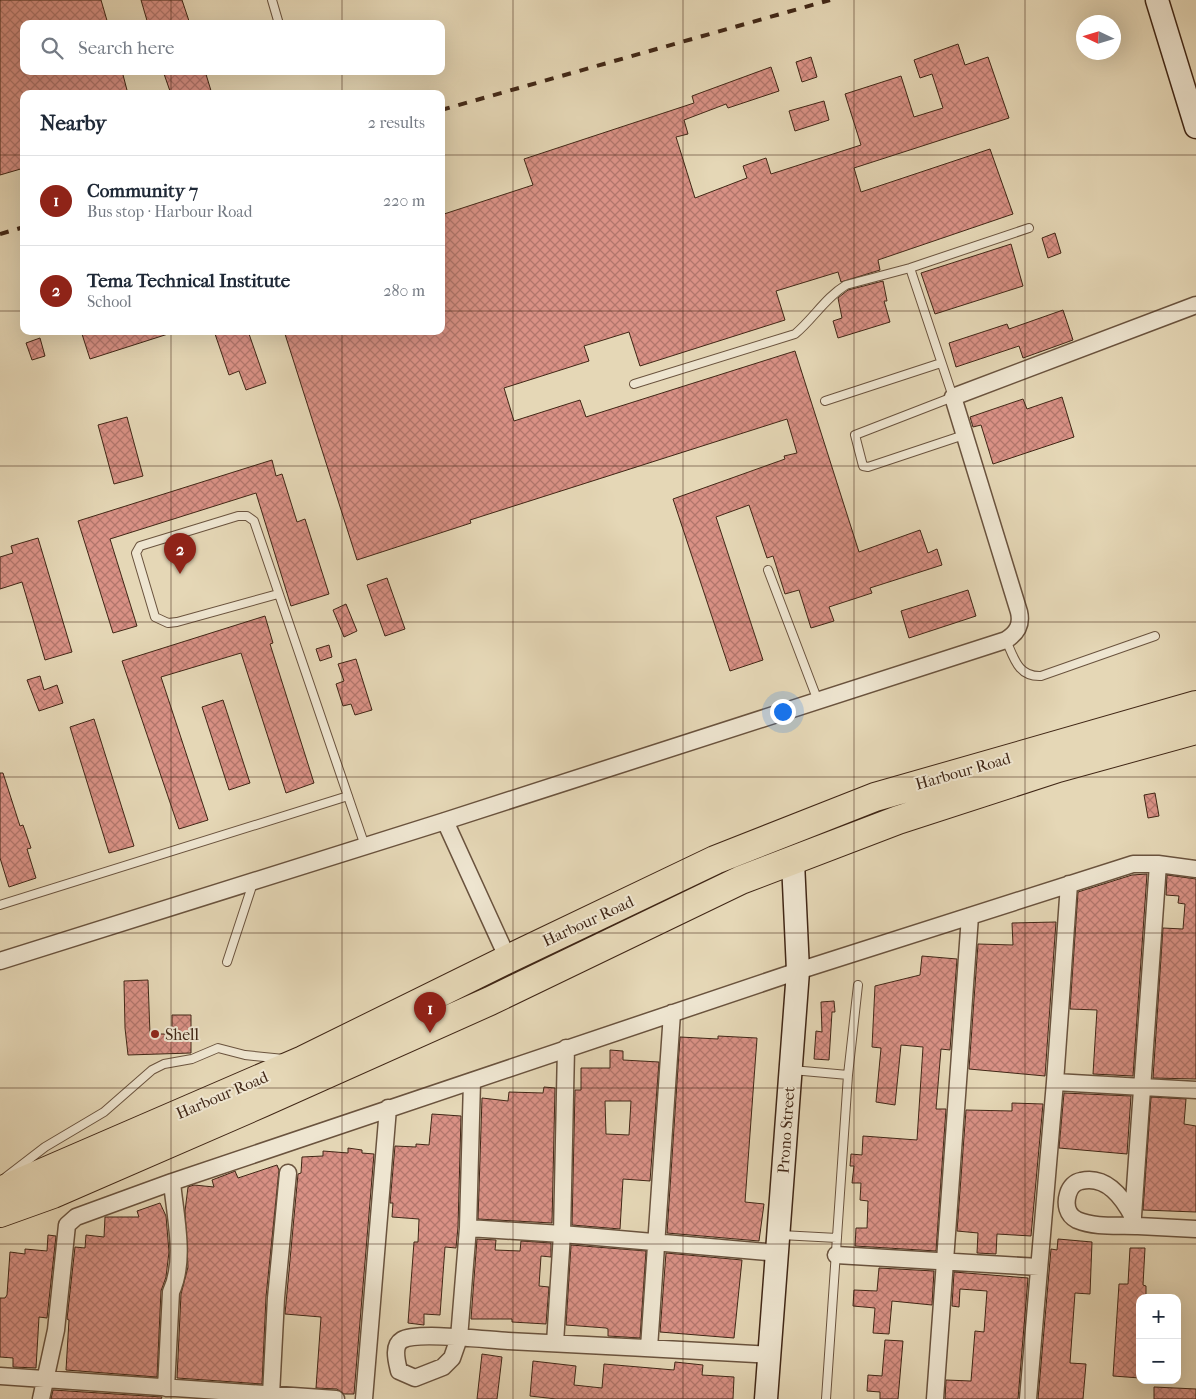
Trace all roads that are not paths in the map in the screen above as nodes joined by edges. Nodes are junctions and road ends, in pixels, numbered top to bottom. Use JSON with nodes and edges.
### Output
{"nodes":[{"id":1,"x":272,"y":0,"type":"edge"},
{"id":2,"x":1157,"y":0,"type":"edge"},
{"id":3,"x":279,"y":20,"type":"edge"},
{"id":4,"x":1175,"y":54,"type":"junction"},
{"id":5,"x":1196,"y":80,"type":"edge"},
{"id":6,"x":1196,"y":127,"type":"edge"},
{"id":7,"x":1029,"y":228,"type":"dead end"},
{"id":8,"x":910,"y":268,"type":"junction"},
{"id":9,"x":1196,"y":305,"type":"edge"},
{"id":10,"x":942,"y":363,"type":"junction"},
{"id":11,"x":634,"y":384,"type":"dead end"},
{"id":12,"x":953,"y":397,"type":"junction"},
{"id":13,"x":825,"y":401,"type":"dead end"},
{"id":14,"x":964,"y":435,"type":"junction"},
{"id":15,"x":768,"y":570,"type":"dead end"},
{"id":16,"x":278,"y":594,"type":"junction"},
{"id":17,"x":1155,"y":636,"type":"dead end"},
{"id":18,"x":1006,"y":640,"type":"junction"},
{"id":19,"x":818,"y":701,"type":"junction"},
{"id":20,"x":1196,"y":705,"type":"edge"},
{"id":21,"x":1196,"y":730,"type":"edge"},
{"id":22,"x":348,"y":796,"type":"junction"},
{"id":23,"x":445,"y":821,"type":"junction"},
{"id":24,"x":365,"y":846,"type":"junction"},
{"id":25,"x":793,"y":862,"type":"junction"},
{"id":26,"x":1158,"y":864,"type":"junction"},
{"id":27,"x":1196,"y":870,"type":"edge"},
{"id":28,"x":254,"y":881,"type":"junction"},
{"id":29,"x":1068,"y":884,"type":"junction"},
{"id":30,"x":0,"y":905,"type":"edge"},
{"id":31,"x":970,"y":916,"type":"junction"},
{"id":32,"x":508,"y":959,"type":"junction"},
{"id":33,"x":0,"y":960,"type":"edge"},
{"id":34,"x":227,"y":962,"type":"dead end"},
{"id":35,"x":798,"y":971,"type":"junction"},
{"id":36,"x":858,"y":985,"type":"dead end"},
{"id":37,"x":672,"y":1014,"type":"junction"},
{"id":38,"x":566,"y":1048,"type":"junction"},
{"id":39,"x":303,"y":1060,"type":"junction"},
{"id":40,"x":790,"y":1069,"type":"junction"},
{"id":41,"x":848,"y":1075,"type":"junction"},
{"id":42,"x":472,"y":1081,"type":"junction"},
{"id":43,"x":1056,"y":1082,"type":"junction"},
{"id":44,"x":1142,"y":1087,"type":"junction"},
{"id":45,"x":1196,"y":1090,"type":"edge"},
{"id":46,"x":388,"y":1108,"type":"junction"},
{"id":47,"x":288,"y":1173,"type":"dead end"},
{"id":48,"x":0,"y":1182,"type":"edge"},
{"id":49,"x":172,"y":1182,"type":"junction"},
{"id":50,"x":0,"y":1191,"type":"edge"},
{"id":51,"x":0,"y":1213,"type":"edge"},
{"id":52,"x":468,"y":1228,"type":"junction"},
{"id":53,"x":1196,"y":1229,"type":"edge"},
{"id":54,"x":562,"y":1234,"type":"junction"},
{"id":55,"x":837,"y":1238,"type":"junction"},
{"id":56,"x":657,"y":1243,"type":"junction"},
{"id":57,"x":778,"y":1244,"type":"junction"},
{"id":58,"x":836,"y":1255,"type":"junction"},
{"id":59,"x":944,"y":1262,"type":"junction"},
{"id":60,"x":1039,"y":1266,"type":"junction"},
{"id":61,"x":555,"y":1343,"type":"junction"},
{"id":62,"x":649,"y":1348,"type":"junction"},
{"id":63,"x":771,"y":1355,"type":"junction"},
{"id":64,"x":0,"y":1376,"type":"edge"},
{"id":65,"x":45,"y":1379,"type":"junction"},
{"id":66,"x":166,"y":1388,"type":"junction"},
{"id":67,"x":271,"y":1396,"type":"junction"},
{"id":68,"x":41,"y":1399,"type":"edge"},
{"id":69,"x":336,"y":1399,"type":"edge"},
{"id":70,"x":364,"y":1399,"type":"edge"},
{"id":71,"x":766,"y":1399,"type":"edge"},
{"id":72,"x":826,"y":1399,"type":"edge"},
{"id":73,"x":935,"y":1399,"type":"edge"},
{"id":74,"x":1028,"y":1399,"type":"edge"}],
"edges":[{"from":1,"to":3,"type":"lane"},
{"from":2,"to":4,"type":"street"},
{"from":4,"to":5,"type":"street"},
{"from":4,"to":6,"type":"street"},
{"from":7,"to":8,"type":"lane"},
{"from":8,"to":10,"type":"lane"},
{"from":8,"to":11,"type":"lane"},
{"from":9,"to":12,"type":"street"},
{"from":10,"to":12,"type":"lane"},
{"from":10,"to":13,"type":"lane"},
{"from":12,"to":14,"type":"street"},
{"from":12,"to":14,"type":"lane"},
{"from":14,"to":18,"type":"street"},
{"from":15,"to":19,"type":"lane"},
{"from":16,"to":16,"type":"lane"},
{"from":16,"to":22,"type":"lane"},
{"from":17,"to":18,"type":"lane"},
{"from":18,"to":19,"type":"street"},
{"from":19,"to":23,"type":"street"},
{"from":20,"to":32,"type":"highway","name":"Harbour Road"},
{"from":21,"to":25,"type":"highway","name":"Harbour Road"},
{"from":22,"to":24,"type":"lane"},
{"from":22,"to":30,"type":"lane"},
{"from":23,"to":24,"type":"street"},
{"from":23,"to":32,"type":"street"},
{"from":24,"to":28,"type":"street"},
{"from":25,"to":35,"type":"street","name":"Prono Street"},
{"from":25,"to":51,"type":"highway","name":"Harbour Road"},
{"from":26,"to":27,"type":"street"},
{"from":26,"to":29,"type":"street"},
{"from":26,"to":44,"type":"street"},
{"from":28,"to":33,"type":"street"},
{"from":28,"to":34,"type":"lane"},
{"from":29,"to":31,"type":"street"},
{"from":29,"to":43,"type":"street"},
{"from":31,"to":35,"type":"street"},
{"from":31,"to":59,"type":"street"},
{"from":32,"to":39,"type":"highway","name":"Harbour Road"},
{"from":35,"to":37,"type":"street"},
{"from":35,"to":40,"type":"street","name":"Prono Street"},
{"from":36,"to":41,"type":"lane"},
{"from":37,"to":38,"type":"street"},
{"from":37,"to":56,"type":"street"},
{"from":38,"to":42,"type":"street"},
{"from":38,"to":54,"type":"street"},
{"from":39,"to":48,"type":"lane"},
{"from":39,"to":50,"type":"highway","name":"Harbour Road"},
{"from":40,"to":41,"type":"lane"},
{"from":40,"to":57,"type":"street","name":"Prono Street"},
{"from":41,"to":55,"type":"lane"},
{"from":42,"to":46,"type":"street"},
{"from":42,"to":52,"type":"street"},
{"from":43,"to":44,"type":"street"},
{"from":43,"to":60,"type":"street"},
{"from":44,"to":45,"type":"street"},
{"from":44,"to":53,"type":"street"},
{"from":46,"to":49,"type":"street"},
{"from":46,"to":70,"type":"street"},
{"from":47,"to":67,"type":"street"},
{"from":49,"to":65,"type":"street"},
{"from":49,"to":66,"type":"street"},
{"from":52,"to":54,"type":"street"},
{"from":52,"to":61,"type":"street"},
{"from":54,"to":56,"type":"street"},
{"from":54,"to":61,"type":"street"},
{"from":55,"to":57,"type":"lane"},
{"from":55,"to":58,"type":"lane"},
{"from":56,"to":57,"type":"street"},
{"from":56,"to":62,"type":"street"},
{"from":57,"to":63,"type":"street","name":"Prono Street"},
{"from":58,"to":59,"type":"street"},
{"from":58,"to":72,"type":"lane"},
{"from":59,"to":60,"type":"street"},
{"from":59,"to":73,"type":"street"},
{"from":60,"to":74,"type":"street"},
{"from":61,"to":62,"type":"street"},
{"from":62,"to":63,"type":"street"},
{"from":63,"to":71,"type":"street","name":"Prono Street"},
{"from":64,"to":65,"type":"street"},
{"from":65,"to":66,"type":"street"},
{"from":65,"to":68,"type":"street"},
{"from":66,"to":67,"type":"street"},
{"from":67,"to":69,"type":"street"}]}
